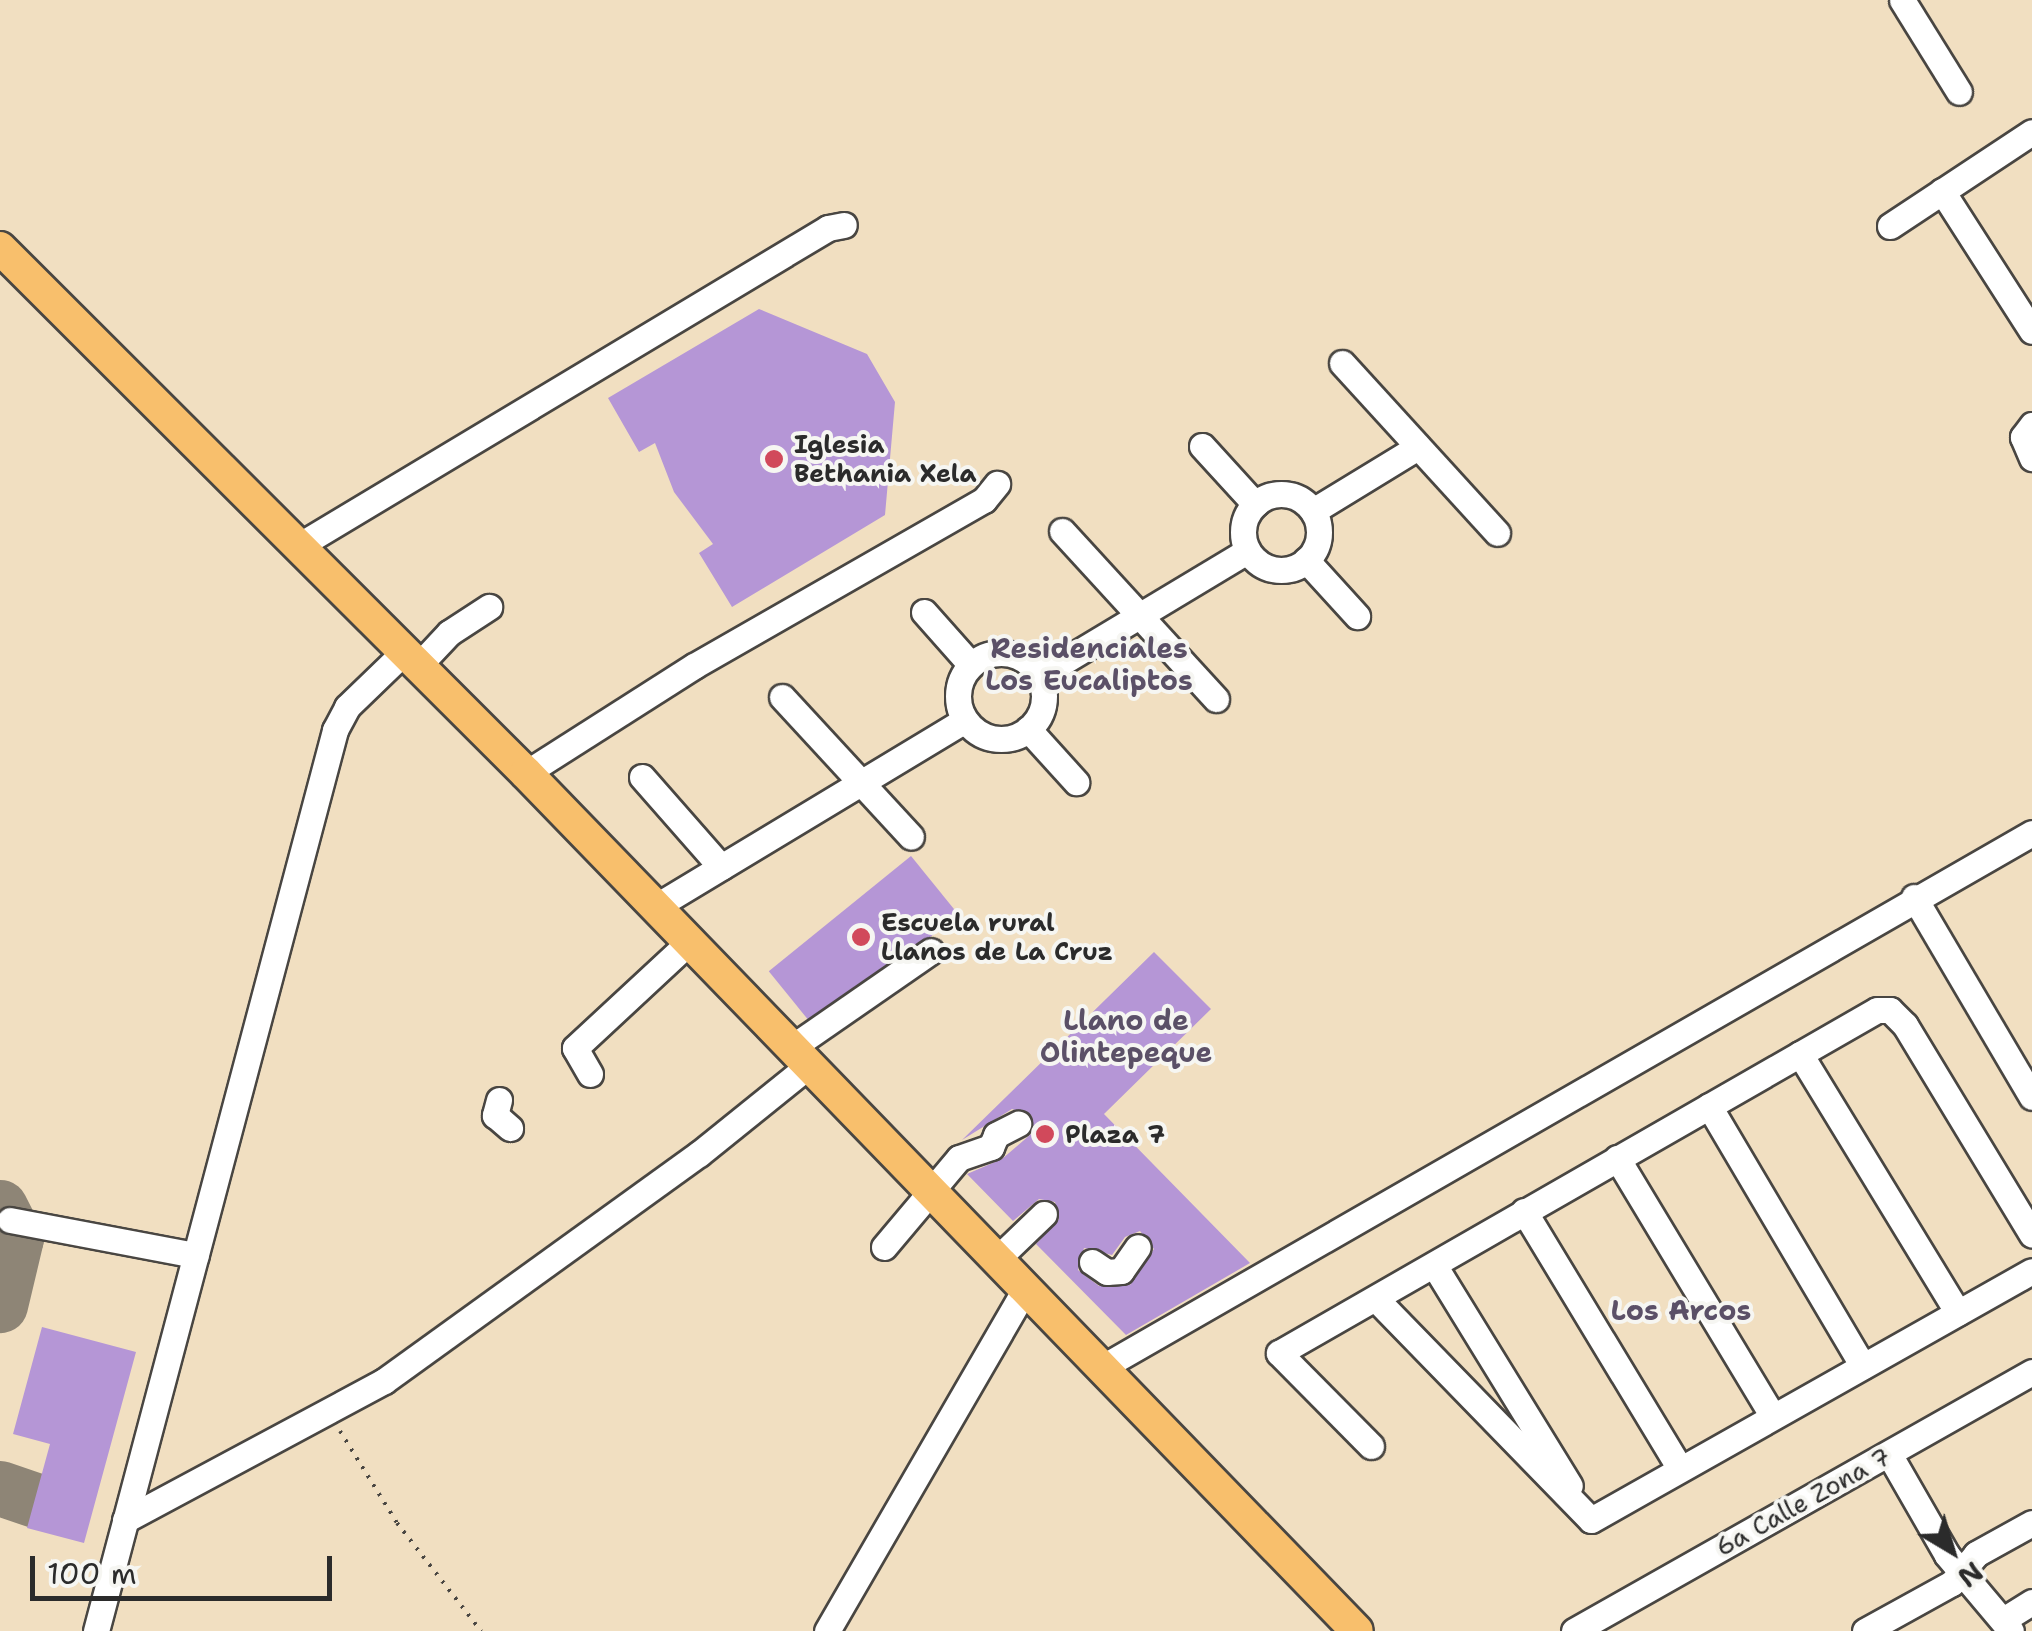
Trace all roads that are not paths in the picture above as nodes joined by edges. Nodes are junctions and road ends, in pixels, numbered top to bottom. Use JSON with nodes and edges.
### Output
{"nodes":[{"id":1,"x":1902,"y":0,"type":"edge"},
{"id":2,"x":1958,"y":92,"type":"dead end"},
{"id":3,"x":2032,"y":132,"type":"edge"},
{"id":4,"x":1942,"y":192,"type":"junction"},
{"id":5,"x":844,"y":225,"type":"dead end"},
{"id":6,"x":1890,"y":226,"type":"dead end"},
{"id":7,"x":0,"y":248,"type":"edge"},
{"id":8,"x":2028,"y":317,"type":"edge"},
{"id":9,"x":1342,"y":363,"type":"dead end"},
{"id":10,"x":2032,"y":426,"type":"edge"},
{"id":11,"x":1202,"y":446,"type":"dead end"},
{"id":12,"x":1418,"y":447,"type":"junction"},
{"id":13,"x":2032,"y":458,"type":"edge"},
{"id":14,"x":997,"y":484,"type":"dead end"},
{"id":15,"x":1255,"y":504,"type":"junction"},
{"id":16,"x":1313,"y":511,"type":"junction"},
{"id":17,"x":1062,"y":531,"type":"dead end"},
{"id":18,"x":1497,"y":533,"type":"dead end"},
{"id":19,"x":300,"y":545,"type":"junction"},
{"id":20,"x":1247,"y":551,"type":"junction"},
{"id":21,"x":1306,"y":560,"type":"junction"},
{"id":22,"x":489,"y":607,"type":"dead end"},
{"id":23,"x":924,"y":612,"type":"dead end"},
{"id":24,"x":1140,"y":615,"type":"junction"},
{"id":25,"x":1356,"y":616,"type":"dead end"},
{"id":26,"x":412,"y":658,"type":"junction"},
{"id":27,"x":971,"y":666,"type":"junction"},
{"id":28,"x":1039,"y":676,"type":"junction"},
{"id":29,"x":782,"y":697,"type":"dead end"},
{"id":30,"x":1216,"y":700,"type":"dead end"},
{"id":31,"x":965,"y":720,"type":"junction"},
{"id":32,"x":1028,"y":729,"type":"junction"},
{"id":33,"x":526,"y":774,"type":"junction"},
{"id":34,"x":642,"y":777,"type":"dead end"},
{"id":35,"x":1076,"y":782,"type":"dead end"},
{"id":36,"x":861,"y":783,"type":"junction"},
{"id":37,"x":2032,"y":833,"type":"edge"},
{"id":38,"x":911,"y":836,"type":"dead end"},
{"id":39,"x":722,"y":867,"type":"junction"},
{"id":40,"x":1914,"y":897,"type":"junction"},
{"id":41,"x":655,"y":907,"type":"junction"},
{"id":42,"x":689,"y":942,"type":"junction"},
{"id":43,"x":931,"y":951,"type":"dead end"},
{"id":44,"x":1800,"y":1054,"type":"junction"},
{"id":45,"x":799,"y":1057,"type":"junction"},
{"id":46,"x":590,"y":1074,"type":"dead end"},
{"id":47,"x":2032,"y":1097,"type":"edge"},
{"id":48,"x":499,"y":1100,"type":"dead end"},
{"id":49,"x":1708,"y":1106,"type":"junction"},
{"id":50,"x":1018,"y":1124,"type":"dead end"},
{"id":51,"x":510,"y":1128,"type":"dead end"},
{"id":52,"x":1617,"y":1158,"type":"junction"},
{"id":53,"x":928,"y":1189,"type":"junction"},
{"id":54,"x":1524,"y":1211,"type":"junction"},
{"id":55,"x":1044,"y":1214,"type":"dead end"},
{"id":56,"x":10,"y":1220,"type":"dead end"},
{"id":57,"x":2032,"y":1236,"type":"edge"},
{"id":58,"x":884,"y":1247,"type":"dead end"},
{"id":59,"x":1138,"y":1247,"type":"dead end"},
{"id":60,"x":196,"y":1255,"type":"junction"},
{"id":61,"x":997,"y":1260,"type":"junction"},
{"id":62,"x":1092,"y":1262,"type":"dead end"},
{"id":63,"x":1434,"y":1265,"type":"junction"},
{"id":64,"x":2032,"y":1271,"type":"edge"},
{"id":65,"x":1024,"y":1289,"type":"junction"},
{"id":66,"x":1376,"y":1299,"type":"junction"},
{"id":67,"x":1958,"y":1312,"type":"junction"},
{"id":68,"x":1863,"y":1366,"type":"junction"},
{"id":69,"x":1101,"y":1368,"type":"junction"},
{"id":70,"x":2032,"y":1372,"type":"edge"},
{"id":71,"x":1773,"y":1417,"type":"junction"},
{"id":72,"x":1371,"y":1446,"type":"dead end"},
{"id":73,"x":1889,"y":1454,"type":"junction"},
{"id":74,"x":1680,"y":1469,"type":"junction"},
{"id":75,"x":125,"y":1520,"type":"junction"},
{"id":76,"x":1591,"y":1520,"type":"junction"},
{"id":77,"x":2032,"y":1523,"type":"edge"},
{"id":78,"x":1958,"y":1568,"type":"junction"},
{"id":79,"x":2032,"y":1602,"type":"edge"},
{"id":80,"x":2007,"y":1626,"type":"edge"},
{"id":81,"x":96,"y":1631,"type":"edge"},
{"id":82,"x":827,"y":1631,"type":"edge"},
{"id":83,"x":1357,"y":1631,"type":"edge"},
{"id":84,"x":1574,"y":1631,"type":"edge"},
{"id":85,"x":1865,"y":1631,"type":"edge"}],
"edges":[{"from":1,"to":2,"type":"street"},
{"from":3,"to":4,"type":"street"},
{"from":4,"to":6,"type":"street"},
{"from":4,"to":8,"type":"street"},
{"from":5,"to":19,"type":"street"},
{"from":7,"to":19,"type":"main road"},
{"from":9,"to":12,"type":"street"},
{"from":10,"to":13,"type":"street"},
{"from":11,"to":15,"type":"street"},
{"from":12,"to":16,"type":"street"},
{"from":12,"to":18,"type":"street"},
{"from":14,"to":33,"type":"street"},
{"from":15,"to":16,"type":"street"},
{"from":15,"to":20,"type":"street"},
{"from":16,"to":21,"type":"street"},
{"from":17,"to":24,"type":"street"},
{"from":19,"to":26,"type":"main road"},
{"from":20,"to":21,"type":"street"},
{"from":20,"to":24,"type":"street"},
{"from":21,"to":25,"type":"street"},
{"from":22,"to":26,"type":"street"},
{"from":23,"to":27,"type":"street"},
{"from":24,"to":28,"type":"street"},
{"from":24,"to":30,"type":"street"},
{"from":26,"to":33,"type":"main road"},
{"from":26,"to":60,"type":"street"},
{"from":27,"to":28,"type":"street"},
{"from":27,"to":31,"type":"street"},
{"from":28,"to":32,"type":"street"},
{"from":29,"to":36,"type":"street"},
{"from":31,"to":32,"type":"street"},
{"from":31,"to":36,"type":"street"},
{"from":32,"to":35,"type":"street"},
{"from":33,"to":41,"type":"main road"},
{"from":34,"to":39,"type":"street"},
{"from":36,"to":38,"type":"street"},
{"from":36,"to":39,"type":"street"},
{"from":37,"to":40,"type":"street"},
{"from":39,"to":41,"type":"street"},
{"from":40,"to":47,"type":"street"},
{"from":40,"to":69,"type":"street"},
{"from":41,"to":42,"type":"main road"},
{"from":42,"to":45,"type":"main road"},
{"from":42,"to":46,"type":"street"},
{"from":43,"to":45,"type":"street"},
{"from":44,"to":49,"type":"street"},
{"from":44,"to":57,"type":"street"},
{"from":44,"to":67,"type":"street"},
{"from":45,"to":53,"type":"main road"},
{"from":45,"to":75,"type":"street"},
{"from":48,"to":51,"type":"street"},
{"from":49,"to":52,"type":"street"},
{"from":49,"to":68,"type":"street"},
{"from":50,"to":53,"type":"street"},
{"from":52,"to":54,"type":"street"},
{"from":52,"to":71,"type":"street"},
{"from":53,"to":58,"type":"street"},
{"from":53,"to":61,"type":"main road"},
{"from":54,"to":63,"type":"street"},
{"from":54,"to":74,"type":"street"},
{"from":55,"to":61,"type":"street"},
{"from":56,"to":60,"type":"street"},
{"from":59,"to":62,"type":"street"},
{"from":60,"to":75,"type":"street"},
{"from":61,"to":65,"type":"main road"},
{"from":63,"to":66,"type":"street"},
{"from":63,"to":76,"type":"street"},
{"from":64,"to":67,"type":"street"},
{"from":65,"to":69,"type":"main road"},
{"from":65,"to":82,"type":"street"},
{"from":66,"to":72,"type":"street"},
{"from":66,"to":76,"type":"street"},
{"from":67,"to":68,"type":"street"},
{"from":68,"to":71,"type":"street"},
{"from":69,"to":83,"type":"main road"},
{"from":70,"to":73,"type":"street","name":"6a Calle Zona 7"},
{"from":71,"to":74,"type":"street"},
{"from":73,"to":78,"type":"street"},
{"from":73,"to":84,"type":"street","name":"6a Calle Zona 7"},
{"from":74,"to":76,"type":"street"},
{"from":75,"to":81,"type":"street"},
{"from":77,"to":78,"type":"street"},
{"from":78,"to":80,"type":"street"},
{"from":78,"to":85,"type":"street"},
{"from":79,"to":80,"type":"street"}]}
